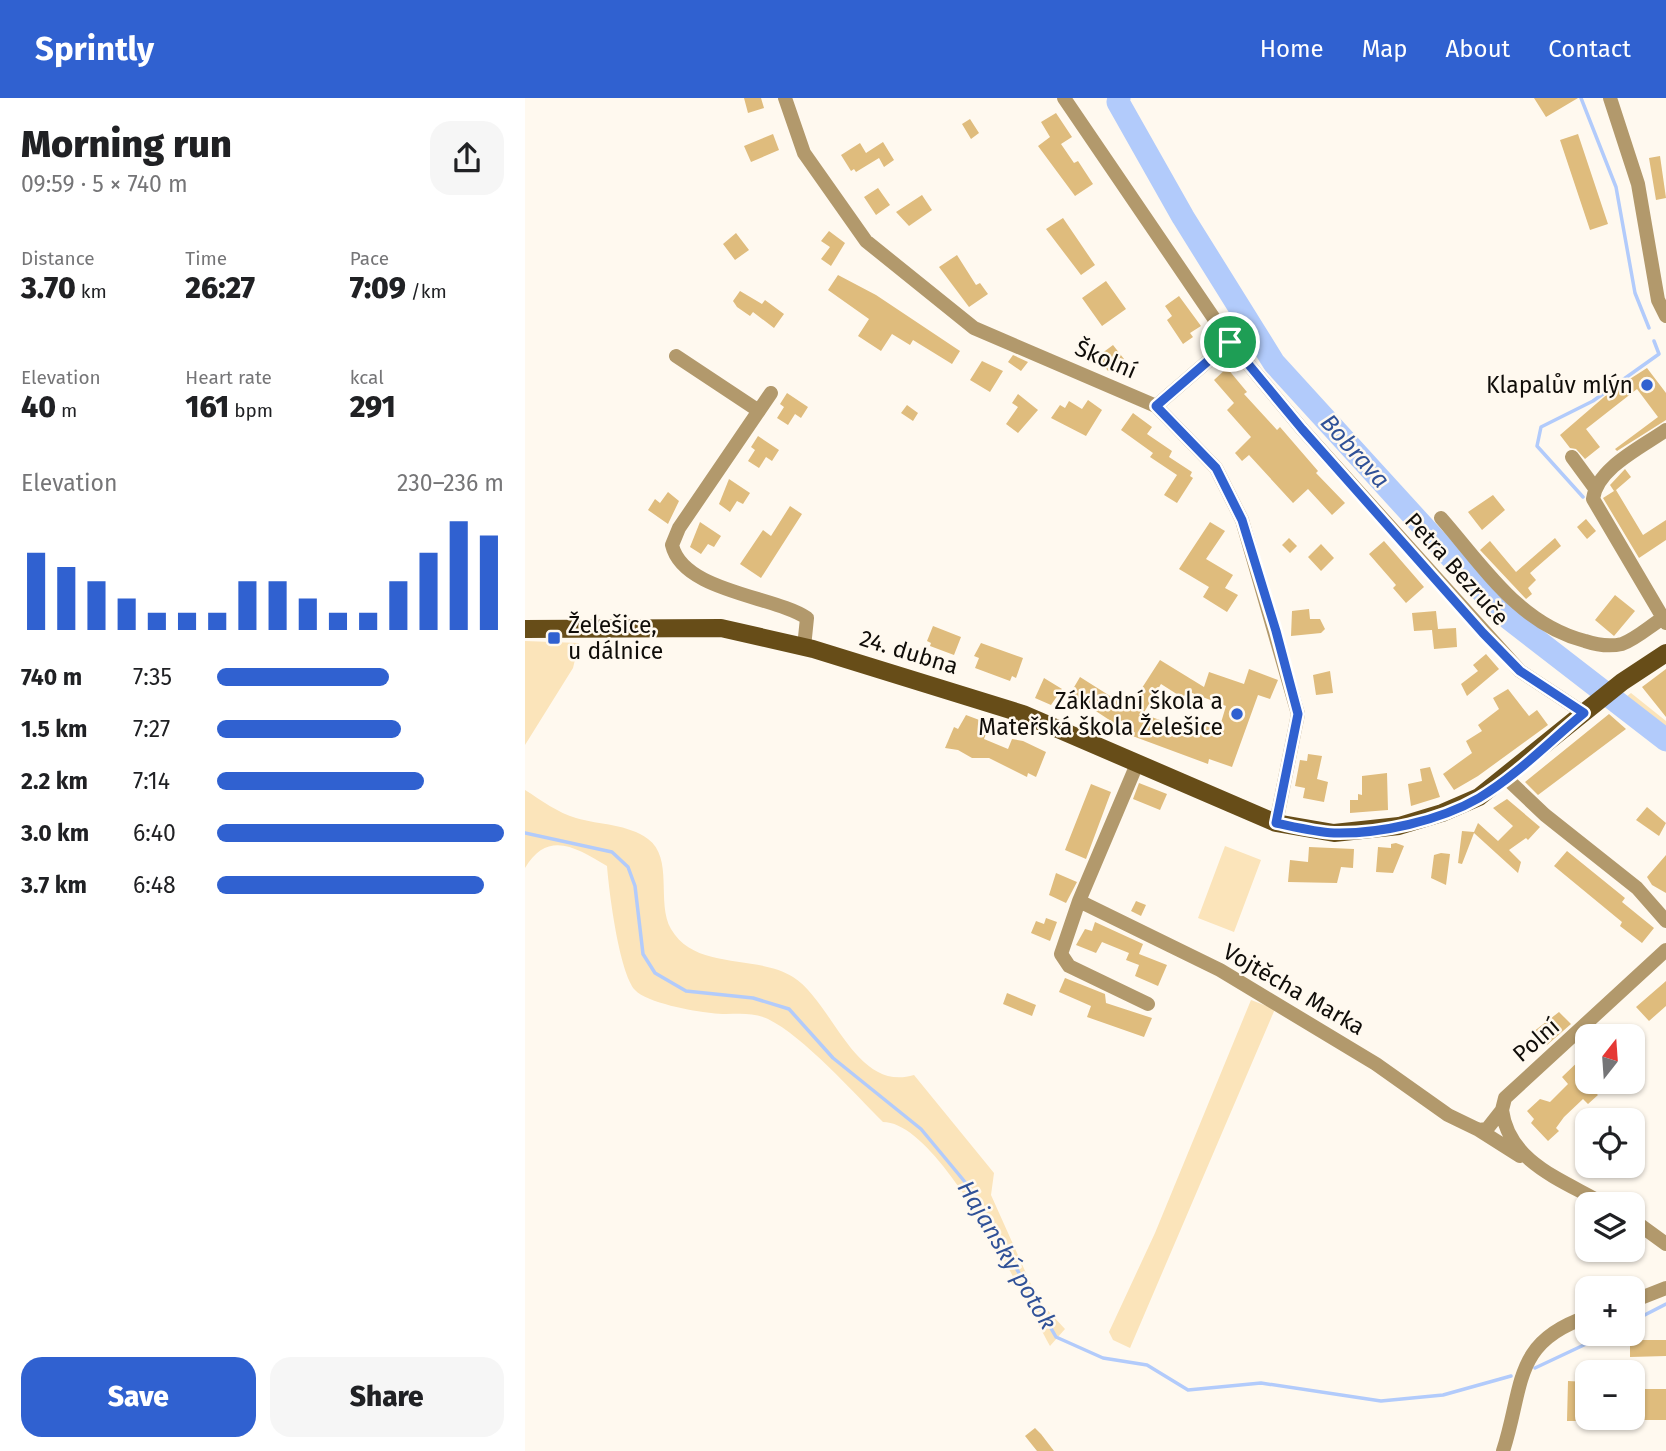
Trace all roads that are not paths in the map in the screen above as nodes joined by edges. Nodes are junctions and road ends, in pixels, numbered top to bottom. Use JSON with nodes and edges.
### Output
{"nodes":[{"id":1,"x":785,"y":98,"type":"edge"},
{"id":2,"x":1064,"y":98,"type":"edge"},
{"id":3,"x":1610,"y":98,"type":"edge"},
{"id":4,"x":1666,"y":316,"type":"edge"},
{"id":5,"x":1230,"y":342,"type":"junction"},
{"id":6,"x":676,"y":356,"type":"dead end"},
{"id":7,"x":771,"y":393,"type":"dead end"},
{"id":8,"x":1156,"y":406,"type":"junction"},
{"id":9,"x":759,"y":411,"type":"junction"},
{"id":10,"x":1666,"y":430,"type":"edge"},
{"id":11,"x":1572,"y":457,"type":"dead end"},
{"id":12,"x":1594,"y":486,"type":"junction"},
{"id":13,"x":1441,"y":518,"type":"dead end"},
{"id":14,"x":1665,"y":620,"type":"edge"},
{"id":15,"x":525,"y":629,"type":"edge"},
{"id":16,"x":804,"y":647,"type":"junction"},
{"id":17,"x":1666,"y":653,"type":"edge"},
{"id":18,"x":1584,"y":713,"type":"junction"},
{"id":19,"x":1137,"y":764,"type":"junction"},
{"id":20,"x":1505,"y":778,"type":"junction"},
{"id":21,"x":1276,"y":823,"type":"junction"},
{"id":22,"x":1079,"y":901,"type":"junction"},
{"id":23,"x":1666,"y":921,"type":"edge"},
{"id":24,"x":1666,"y":950,"type":"edge"},
{"id":25,"x":1148,"y":1004,"type":"dead end"},
{"id":26,"x":1502,"y":1110,"type":"junction"},
{"id":27,"x":1479,"y":1130,"type":"junction"},
{"id":28,"x":1524,"y":1158,"type":"junction"},
{"id":29,"x":1583,"y":1192,"type":"edge"},
{"id":30,"x":1645,"y":1229,"type":"edge"},
{"id":31,"x":1666,"y":1244,"type":"edge"},
{"id":32,"x":1666,"y":1288,"type":"edge"},
{"id":33,"x":1645,"y":1296,"type":"edge"},
{"id":34,"x":1575,"y":1323,"type":"edge"},
{"id":35,"x":1503,"y":1451,"type":"edge"}],
"edges":[{"from":1,"to":8,"type":"street","name":"Školní"},
{"from":2,"to":5,"type":"street","name":"Petra Bezruče"},
{"from":3,"to":4,"type":"street"},
{"from":5,"to":8,"type":"street"},
{"from":5,"to":18,"type":"street","name":"Petra Bezruče"},
{"from":6,"to":9,"type":"street"},
{"from":7,"to":9,"type":"street"},
{"from":8,"to":21,"type":"street","name":"Školní"},
{"from":9,"to":16,"type":"street"},
{"from":10,"to":12,"type":"street"},
{"from":11,"to":12,"type":"street"},
{"from":12,"to":14,"type":"street"},
{"from":13,"to":14,"type":"street","name":"Petra Bezruče"},
{"from":15,"to":16,"type":"main road","name":"24. dubna"},
{"from":16,"to":19,"type":"main road","name":"24. dubna"},
{"from":17,"to":18,"type":"main road","name":"24. dubna"},
{"from":18,"to":20,"type":"main road","name":"24. dubna"},
{"from":19,"to":21,"type":"main road","name":"24. dubna"},
{"from":19,"to":22,"type":"street"},
{"from":20,"to":21,"type":"main road","name":"24. dubna"},
{"from":20,"to":23,"type":"street"},
{"from":22,"to":25,"type":"street"},
{"from":22,"to":27,"type":"street","name":"Vojtěcha Marka"},
{"from":24,"to":26,"type":"street","name":"Polní"},
{"from":26,"to":27,"type":"street"},
{"from":26,"to":28,"type":"street","name":"Vojtěcha Marka"},
{"from":27,"to":28,"type":"street","name":"Vojtěcha Marka"},
{"from":28,"to":29,"type":"street","name":"Vojtěcha Marka"},
{"from":30,"to":31,"type":"street"},
{"from":32,"to":33,"type":"street"},
{"from":34,"to":35,"type":"street"}]}
